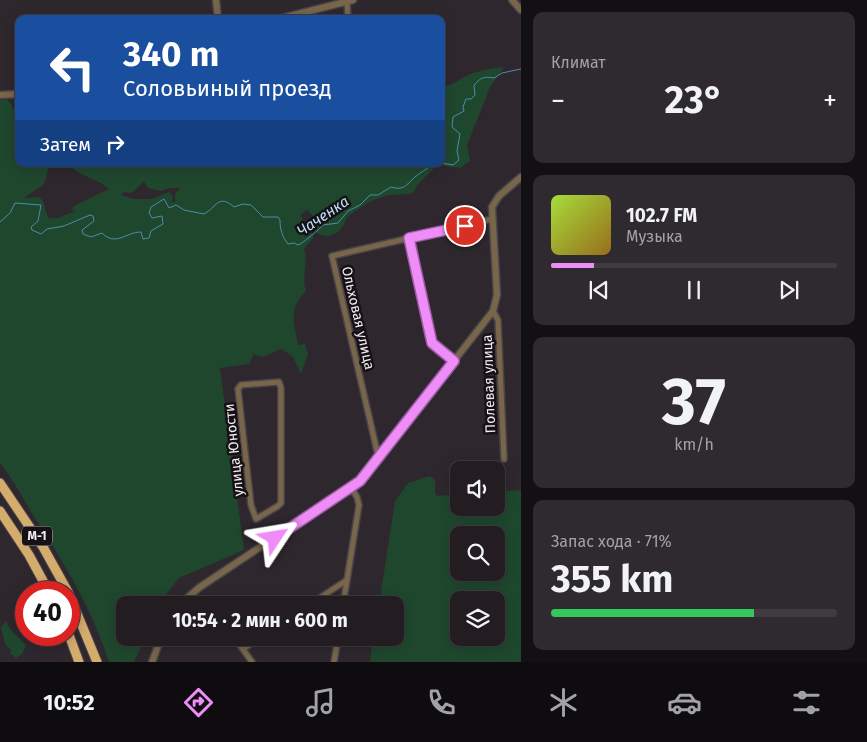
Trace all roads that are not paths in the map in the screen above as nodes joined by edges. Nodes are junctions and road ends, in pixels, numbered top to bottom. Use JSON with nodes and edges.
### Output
{"nodes":[{"id":1,"x":216,"y":0,"type":"edge"},
{"id":2,"x":512,"y":0,"type":"edge"},
{"id":3,"x":350,"y":1,"type":"edge"},
{"id":4,"x":521,"y":10,"type":"edge"},
{"id":5,"x":218,"y":15,"type":"edge"},
{"id":6,"x":294,"y":15,"type":"edge"},
{"id":7,"x":348,"y":15,"type":"edge"},
{"id":8,"x":15,"y":94,"type":"edge"},
{"id":9,"x":0,"y":95,"type":"edge"},
{"id":10,"x":521,"y":177,"type":"edge"},
{"id":11,"x":492,"y":219,"type":"junction"},
{"id":12,"x":409,"y":238,"type":"junction"},
{"id":13,"x":493,"y":311,"type":"junction"},
{"id":14,"x":454,"y":361,"type":"junction"},
{"id":15,"x":281,"y":411,"type":"joint"},
{"id":16,"x":381,"y":456,"type":"junction"},
{"id":17,"x":504,"y":459,"type":"dead end"},
{"id":18,"x":0,"y":484,"type":"edge"},
{"id":19,"x":351,"y":488,"type":"junction"},
{"id":20,"x":0,"y":511,"type":"edge"},
{"id":21,"x":347,"y":580,"type":"junction"},
{"id":22,"x":43,"y":581,"type":"edge"},
{"id":23,"x":61,"y":581,"type":"edge"},
{"id":24,"x":190,"y":596,"type":"edge"},
{"id":25,"x":323,"y":596,"type":"edge"},
{"id":26,"x":344,"y":596,"type":"edge"},
{"id":27,"x":80,"y":622,"type":"edge"},
{"id":28,"x":73,"y":646,"type":"edge"},
{"id":29,"x":159,"y":646,"type":"edge"},
{"id":30,"x":241,"y":646,"type":"edge"},
{"id":31,"x":248,"y":646,"type":"edge"},
{"id":32,"x":337,"y":646,"type":"edge"},
{"id":33,"x":243,"y":649,"type":"junction"},
{"id":34,"x":79,"y":662,"type":"edge"},
{"id":35,"x":97,"y":662,"type":"edge"},
{"id":36,"x":152,"y":662,"type":"edge"},
{"id":37,"x":252,"y":662,"type":"edge"},
{"id":38,"x":334,"y":662,"type":"edge"}],
"edges":[{"from":1,"to":5,"type":"street"},
{"from":2,"to":4,"type":"street"},
{"from":3,"to":6,"type":"street"},
{"from":3,"to":7,"type":"street"},
{"from":8,"to":9,"type":"street"},
{"from":10,"to":11,"type":"street"},
{"from":11,"to":12,"type":"street","name":"Ольховая улица"},
{"from":11,"to":13,"type":"street"},
{"from":12,"to":14,"type":"street"},
{"from":12,"to":16,"type":"street","name":"Ольховая улица"},
{"from":13,"to":14,"type":"street"},
{"from":13,"to":17,"type":"street","name":"Полевая улица"},
{"from":14,"to":16,"type":"street"},
{"from":15,"to":15,"type":"street","name":"улица Юности"},
{"from":16,"to":19,"type":"street"},
{"from":18,"to":23,"type":"highway","number":"М-1"},
{"from":19,"to":21,"type":"street"},
{"from":19,"to":24,"type":"street"},
{"from":20,"to":22,"type":"highway","number":"М-1"},
{"from":21,"to":25,"type":"street"},
{"from":21,"to":26,"type":"street"},
{"from":27,"to":35,"type":"highway","number":"М-1"},
{"from":28,"to":34,"type":"highway"},
{"from":29,"to":36,"type":"street"},
{"from":30,"to":33,"type":"street"},
{"from":31,"to":33,"type":"street"},
{"from":32,"to":38,"type":"street"},
{"from":33,"to":37,"type":"street"}]}
